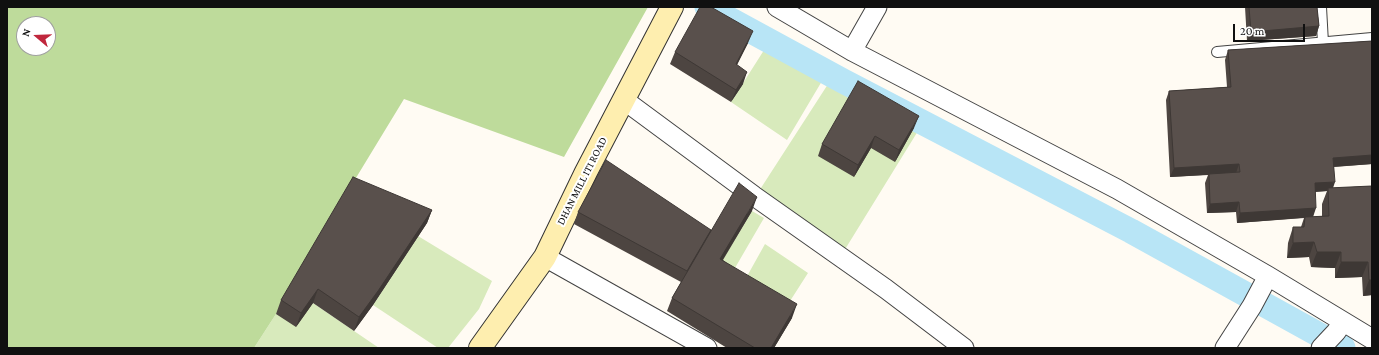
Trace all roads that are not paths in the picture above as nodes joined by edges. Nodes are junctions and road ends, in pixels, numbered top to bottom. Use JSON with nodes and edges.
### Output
{"nodes":[{"id":1,"x":672,"y":7,"type":"edge"},
{"id":2,"x":777,"y":7,"type":"edge"},
{"id":3,"x":877,"y":7,"type":"edge"},
{"id":4,"x":1321,"y":7,"type":"edge"},
{"id":5,"x":1372,"y":38,"type":"edge"},
{"id":6,"x":1323,"y":42,"type":"junction"},
{"id":7,"x":852,"y":51,"type":"junction"},
{"id":8,"x":1217,"y":52,"type":"dead end"},
{"id":9,"x":624,"y":100,"type":"junction"},
{"id":10,"x":545,"y":257,"type":"junction"},
{"id":11,"x":1265,"y":281,"type":"junction"},
{"id":12,"x":1340,"y":327,"type":"junction"},
{"id":13,"x":1372,"y":339,"type":"edge"},
{"id":14,"x":480,"y":348,"type":"edge"},
{"id":15,"x":707,"y":348,"type":"edge"},
{"id":16,"x":964,"y":348,"type":"edge"},
{"id":17,"x":1225,"y":348,"type":"edge"},
{"id":18,"x":1322,"y":348,"type":"edge"}],
"edges":[{"from":1,"to":9,"type":"street","name":"DHAN MILL ITI ROAD"},
{"from":2,"to":7,"type":"street"},
{"from":3,"to":7,"type":"street"},
{"from":4,"to":6,"type":"lane"},
{"from":5,"to":6,"type":"lane"},
{"from":6,"to":8,"type":"lane"},
{"from":7,"to":11,"type":"street"},
{"from":9,"to":10,"type":"street","name":"DHAN MILL ITI ROAD"},
{"from":9,"to":16,"type":"street"},
{"from":10,"to":14,"type":"street","name":"DHAN MILL ITI ROAD"},
{"from":10,"to":15,"type":"street"},
{"from":11,"to":12,"type":"street"},
{"from":11,"to":17,"type":"street"},
{"from":12,"to":13,"type":"street"},
{"from":12,"to":18,"type":"street"}]}
